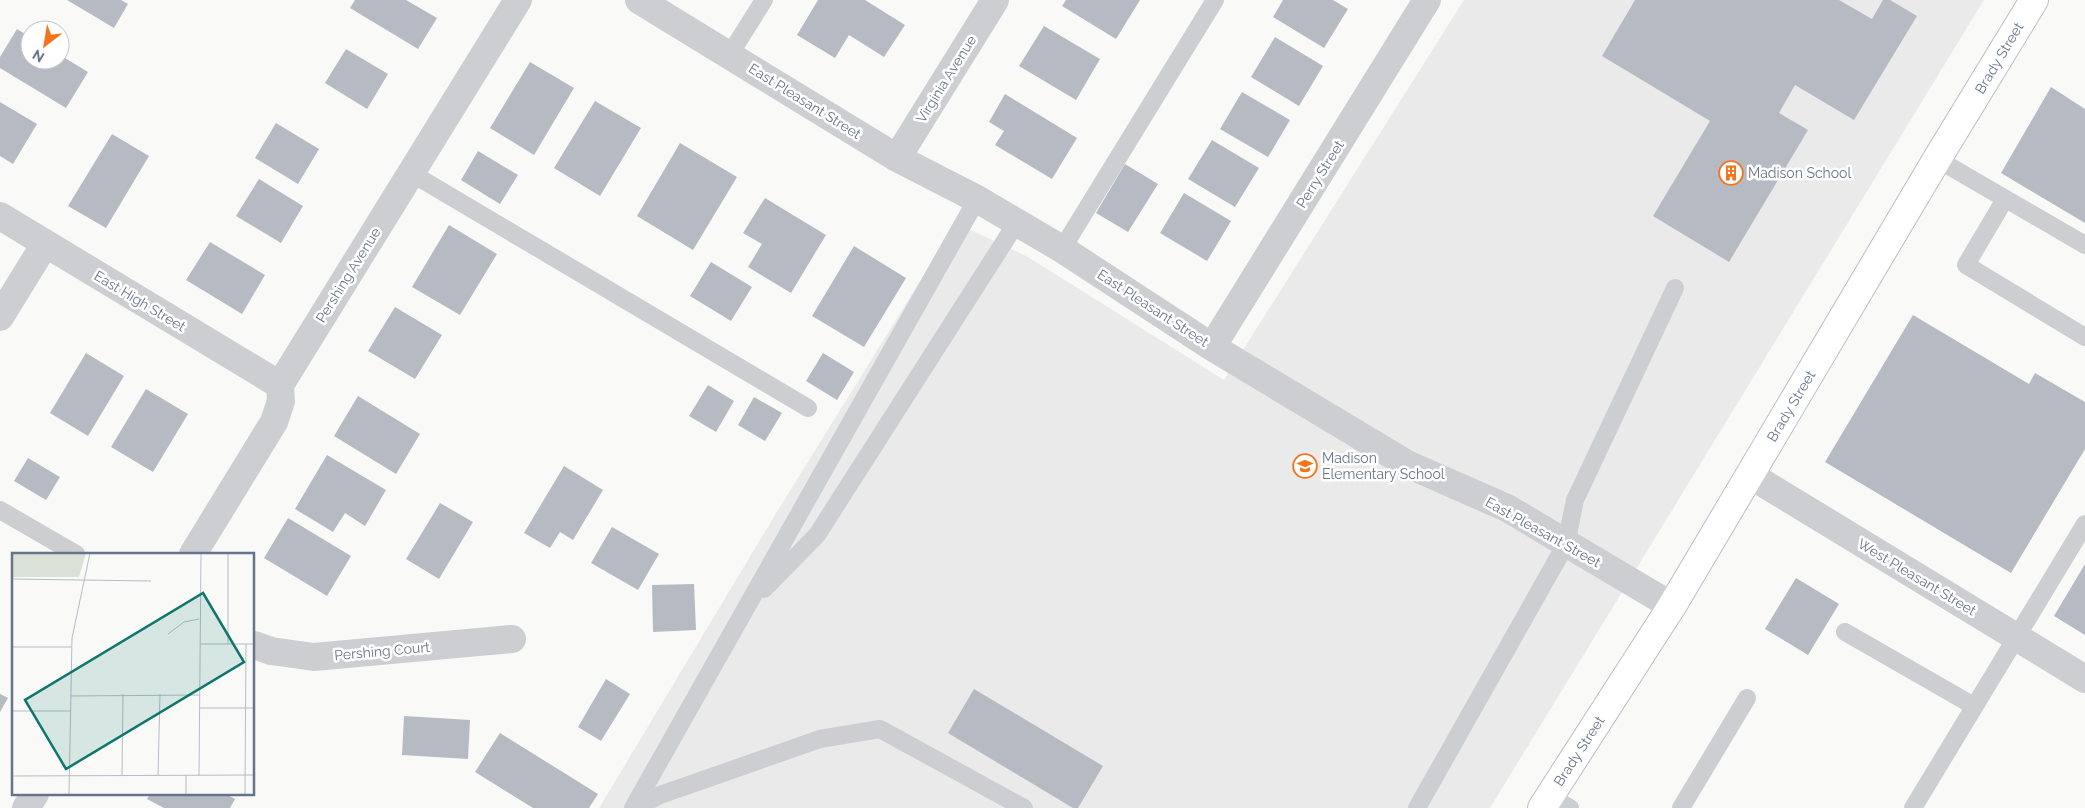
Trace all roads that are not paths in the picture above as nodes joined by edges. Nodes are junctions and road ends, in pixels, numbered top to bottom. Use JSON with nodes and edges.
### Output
{"nodes":[{"id":1,"x":518,"y":0,"type":"edge"},
{"id":2,"x":639,"y":0,"type":"edge"},
{"id":3,"x":764,"y":0,"type":"edge"},
{"id":4,"x":995,"y":0,"type":"edge"},
{"id":5,"x":1215,"y":0,"type":"edge"},
{"id":6,"x":1427,"y":0,"type":"edge"},
{"id":7,"x":2034,"y":0,"type":"edge"},
{"id":8,"x":730,"y":54,"type":"junction"},
{"id":9,"x":897,"y":158,"type":"junction"},
{"id":10,"x":1937,"y":159,"type":"junction"},
{"id":11,"x":411,"y":173,"type":"junction"},
{"id":12,"x":977,"y":199,"type":"junction"},
{"id":13,"x":2005,"y":199,"type":"junction"},
{"id":14,"x":0,"y":216,"type":"edge"},
{"id":15,"x":1017,"y":222,"type":"junction"},
{"id":16,"x":45,"y":244,"type":"junction"},
{"id":17,"x":2085,"y":245,"type":"edge"},
{"id":18,"x":1062,"y":249,"type":"junction"},
{"id":19,"x":1675,"y":288,"type":"dead end"},
{"id":20,"x":0,"y":317,"type":"edge"},
{"id":21,"x":2085,"y":337,"type":"edge"},
{"id":22,"x":1212,"y":347,"type":"junction"},
{"id":23,"x":280,"y":385,"type":"junction"},
{"id":24,"x":808,"y":408,"type":"dead end"},
{"id":25,"x":1750,"y":475,"type":"junction"},
{"id":26,"x":0,"y":510,"type":"edge"},
{"id":27,"x":2085,"y":524,"type":"edge"},
{"id":28,"x":1566,"y":544,"type":"junction"},
{"id":29,"x":74,"y":553,"type":"edge"},
{"id":30,"x":194,"y":553,"type":"edge"},
{"id":31,"x":1672,"y":606,"type":"junction"},
{"id":32,"x":746,"y":607,"type":"junction"},
{"id":33,"x":1845,"y":632,"type":"dead end"},
{"id":34,"x":2016,"y":638,"type":"junction"},
{"id":35,"x":512,"y":639,"type":"dead end"},
{"id":36,"x":255,"y":645,"type":"edge"},
{"id":37,"x":2085,"y":679,"type":"edge"},
{"id":38,"x":1747,"y":698,"type":"dead end"},
{"id":39,"x":1974,"y":706,"type":"junction"},
{"id":40,"x":34,"y":796,"type":"edge"},
{"id":41,"x":1554,"y":804,"type":"edge"},
{"id":42,"x":26,"y":808,"type":"edge"},
{"id":43,"x":634,"y":808,"type":"edge"},
{"id":44,"x":1024,"y":808,"type":"edge"},
{"id":45,"x":1417,"y":808,"type":"edge"},
{"id":46,"x":1681,"y":808,"type":"edge"},
{"id":47,"x":1913,"y":808,"type":"edge"}],
"edges":[{"from":1,"to":11,"type":"street","name":"Pershing Avenue"},
{"from":2,"to":8,"type":"street","name":"East Pleasant Street"},
{"from":3,"to":8,"type":"lane"},
{"from":4,"to":9,"type":"street","name":"Virginia Avenue"},
{"from":5,"to":18,"type":"lane"},
{"from":6,"to":22,"type":"street","name":"Perry Street"},
{"from":7,"to":10,"type":"highway","name":"Brady Street"},
{"from":8,"to":9,"type":"street","name":"East Pleasant Street"},
{"from":9,"to":12,"type":"street","name":"East Pleasant Street"},
{"from":10,"to":13,"type":"lane"},
{"from":10,"to":25,"type":"highway","name":"Brady Street"},
{"from":11,"to":23,"type":"street","name":"Pershing Avenue"},
{"from":11,"to":24,"type":"lane"},
{"from":12,"to":15,"type":"street","name":"East Pleasant Street"},
{"from":12,"to":32,"type":"lane"},
{"from":13,"to":17,"type":"lane"},
{"from":13,"to":21,"type":"lane"},
{"from":14,"to":16,"type":"street","name":"East High Street"},
{"from":15,"to":18,"type":"street","name":"East Pleasant Street"},
{"from":15,"to":32,"type":"lane"},
{"from":16,"to":20,"type":"street"},
{"from":16,"to":23,"type":"street","name":"East High Street"},
{"from":18,"to":22,"type":"street","name":"East Pleasant Street"},
{"from":19,"to":28,"type":"lane"},
{"from":22,"to":28,"type":"street","name":"East Pleasant Street"},
{"from":23,"to":30,"type":"street","name":"Pershing Avenue"},
{"from":25,"to":31,"type":"highway","name":"Brady Street"},
{"from":25,"to":34,"type":"street","name":"West Pleasant Street"},
{"from":26,"to":29,"type":"lane"},
{"from":27,"to":34,"type":"lane"},
{"from":28,"to":31,"type":"street","name":"East Pleasant Street"},
{"from":28,"to":45,"type":"lane"},
{"from":31,"to":41,"type":"highway","name":"Brady Street"},
{"from":32,"to":43,"type":"lane"},
{"from":33,"to":39,"type":"lane"},
{"from":34,"to":37,"type":"street","name":"West Pleasant Street"},
{"from":34,"to":39,"type":"lane"},
{"from":35,"to":36,"type":"street","name":"Pershing Court"},
{"from":38,"to":46,"type":"lane"},
{"from":39,"to":47,"type":"lane"},
{"from":40,"to":42,"type":"street"},
{"from":43,"to":44,"type":"lane"}]}
